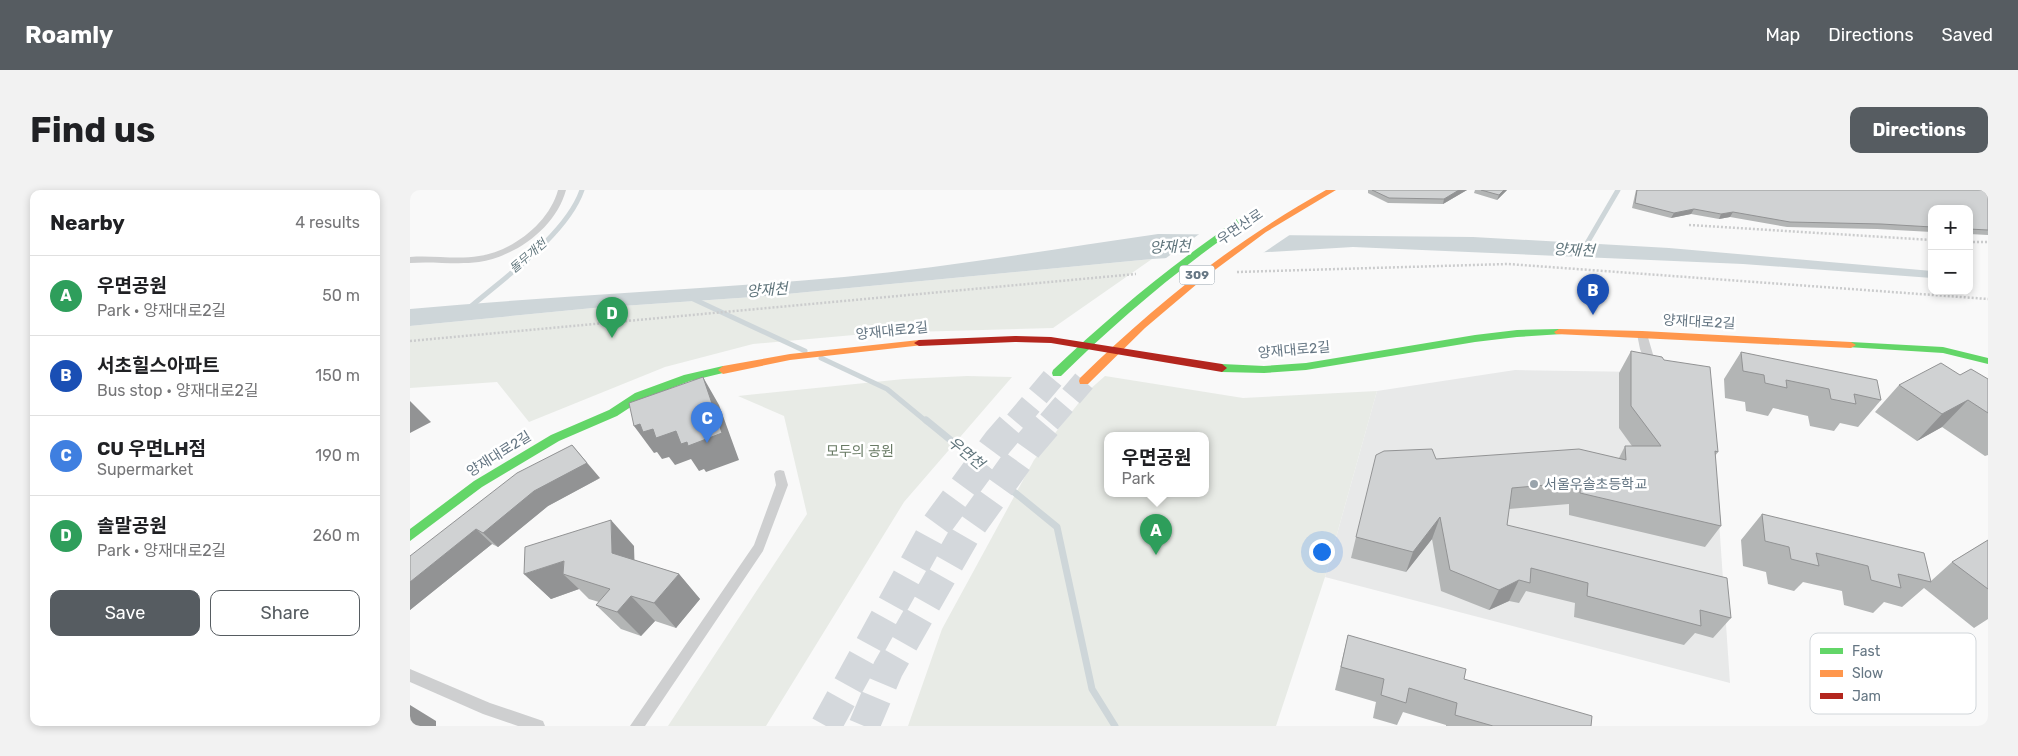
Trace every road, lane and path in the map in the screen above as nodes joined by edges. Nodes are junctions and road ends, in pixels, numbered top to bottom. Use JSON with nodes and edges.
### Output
{"nodes":[{"id":1,"x":562,"y":190,"type":"edge"},
{"id":2,"x":1330,"y":191,"type":"edge"},
{"id":3,"x":1258,"y":210,"type":"dead end"},
{"id":4,"x":1689,"y":225,"type":"dead end"},
{"id":5,"x":1928,"y":240,"type":"edge"},
{"id":6,"x":1973,"y":242,"type":"edge"},
{"id":7,"x":1988,"y":242,"type":"edge"},
{"id":8,"x":410,"y":260,"type":"edge"},
{"id":9,"x":1642,"y":334,"type":"junction"},
{"id":10,"x":1029,"y":351,"type":"dead end"},
{"id":11,"x":928,"y":354,"type":"dead end"},
{"id":12,"x":1061,"y":354,"type":"dead end"},
{"id":13,"x":1988,"y":362,"type":"edge"},
{"id":14,"x":1121,"y":364,"type":"dead end"},
{"id":15,"x":1955,"y":366,"type":"dead end"},
{"id":16,"x":788,"y":369,"type":"dead end"},
{"id":17,"x":1057,"y":373,"type":"tunnel mouth"},
{"id":18,"x":1319,"y":377,"type":"dead end"},
{"id":19,"x":1656,"y":377,"type":"edge"},
{"id":20,"x":1207,"y":378,"type":"dead end"},
{"id":21,"x":1084,"y":381,"type":"tunnel mouth"},
{"id":22,"x":613,"y":412,"type":"junction"},
{"id":23,"x":780,"y":474,"type":"dead end"},
{"id":24,"x":410,"y":536,"type":"edge"},
{"id":25,"x":410,"y":675,"type":"edge"},
{"id":26,"x":538,"y":726,"type":"edge"},
{"id":27,"x":637,"y":726,"type":"edge"}],
"edges":[{"from":1,"to":8,"type":"lane"},
{"from":2,"to":21,"type":"main road","name":"우면산로","number":"309"},
{"from":3,"to":17,"type":"main road","name":"우면산로","number":"309"},
{"from":4,"to":5,"type":"path"},
{"from":6,"to":7,"type":"path"},
{"from":9,"to":13,"type":"main road","name":"양재대로2길"},
{"from":9,"to":19,"type":"lane"},
{"from":9,"to":22,"type":"main road","name":"양재대로2길"},
{"from":10,"to":11,"type":"main road","name":"양재대로2길"},
{"from":12,"to":14,"type":"main road"},
{"from":13,"to":15,"type":"main road","name":"양재대로2길"},
{"from":16,"to":22,"type":"main road","name":"양재대로2길"},
{"from":18,"to":20,"type":"main road","name":"양재대로2길"},
{"from":22,"to":24,"type":"main road","name":"양재대로2길"},
{"from":23,"to":27,"type":"lane"},
{"from":25,"to":26,"type":"lane"}]}
